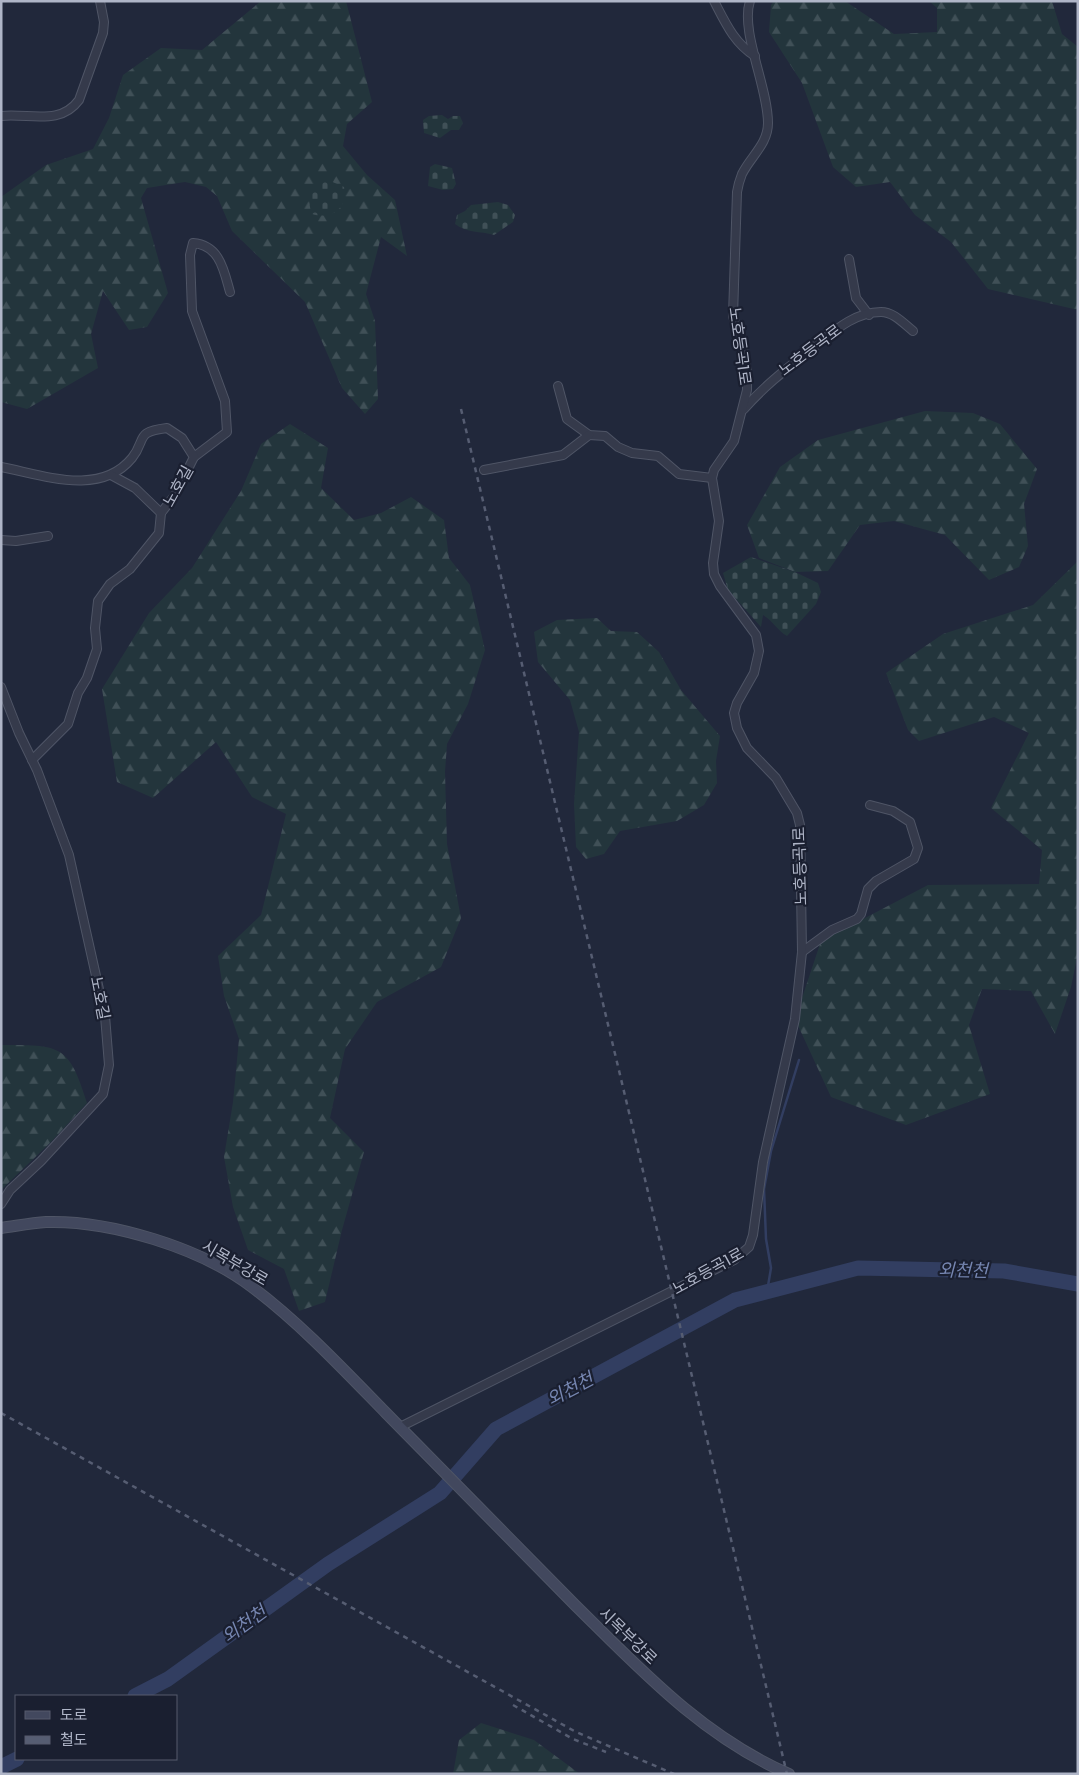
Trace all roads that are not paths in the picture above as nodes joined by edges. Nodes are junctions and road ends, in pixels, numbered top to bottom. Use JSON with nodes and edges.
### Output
{"nodes":[{"id":1,"x":100,"y":1,"type":"edge"},
{"id":2,"x":714,"y":1,"type":"edge"},
{"id":3,"x":750,"y":1,"type":"edge"},
{"id":4,"x":755,"y":56,"type":"junction"},
{"id":5,"x":1,"y":116,"type":"edge"},
{"id":6,"x":849,"y":259,"type":"dead end"},
{"id":7,"x":230,"y":292,"type":"dead end"},
{"id":8,"x":869,"y":315,"type":"junction"},
{"id":9,"x":913,"y":331,"type":"dead end"},
{"id":10,"x":558,"y":386,"type":"dead end"},
{"id":11,"x":743,"y":410,"type":"junction"},
{"id":12,"x":589,"y":435,"type":"junction"},
{"id":13,"x":194,"y":456,"type":"junction"},
{"id":14,"x":1,"y":467,"type":"edge"},
{"id":15,"x":484,"y":470,"type":"dead end"},
{"id":16,"x":111,"y":476,"type":"junction"},
{"id":17,"x":712,"y":478,"type":"junction"},
{"id":18,"x":162,"y":514,"type":"junction"},
{"id":19,"x":48,"y":536,"type":"dead end"},
{"id":20,"x":1,"y":540,"type":"edge"},
{"id":21,"x":1,"y":687,"type":"edge"},
{"id":22,"x":32,"y":760,"type":"junction"},
{"id":23,"x":870,"y":805,"type":"dead end"},
{"id":24,"x":802,"y":952,"type":"junction"},
{"id":25,"x":1,"y":1204,"type":"edge"},
{"id":26,"x":1,"y":1228,"type":"edge"},
{"id":27,"x":403,"y":1430,"type":"junction"},
{"id":28,"x":789,"y":1774,"type":"edge"}],
"edges":[{"from":1,"to":5,"type":"street"},
{"from":2,"to":4,"type":"street"},
{"from":3,"to":4,"type":"street"},
{"from":4,"to":11,"type":"street","name":"노호등곡1로"},
{"from":6,"to":8,"type":"street"},
{"from":7,"to":13,"type":"street"},
{"from":8,"to":9,"type":"street","name":"노호등곡로"},
{"from":8,"to":11,"type":"street","name":"노호등곡로"},
{"from":10,"to":12,"type":"street"},
{"from":11,"to":17,"type":"street","name":"노호등곡1로"},
{"from":12,"to":15,"type":"street"},
{"from":12,"to":17,"type":"street"},
{"from":13,"to":16,"type":"street","name":"노호길"},
{"from":13,"to":18,"type":"street","name":"노호길"},
{"from":14,"to":16,"type":"street","name":"노호길"},
{"from":16,"to":18,"type":"street"},
{"from":17,"to":24,"type":"street","name":"노호등곡1로"},
{"from":18,"to":22,"type":"street","name":"노호길"},
{"from":19,"to":20,"type":"street"},
{"from":21,"to":22,"type":"street","name":"노호길"},
{"from":22,"to":25,"type":"street","name":"노호길"},
{"from":23,"to":24,"type":"street"},
{"from":24,"to":27,"type":"street","name":"노호등곡1로"},
{"from":26,"to":27,"type":"street","name":"시목부강로"},
{"from":27,"to":28,"type":"street","name":"시목부강로"}]}
